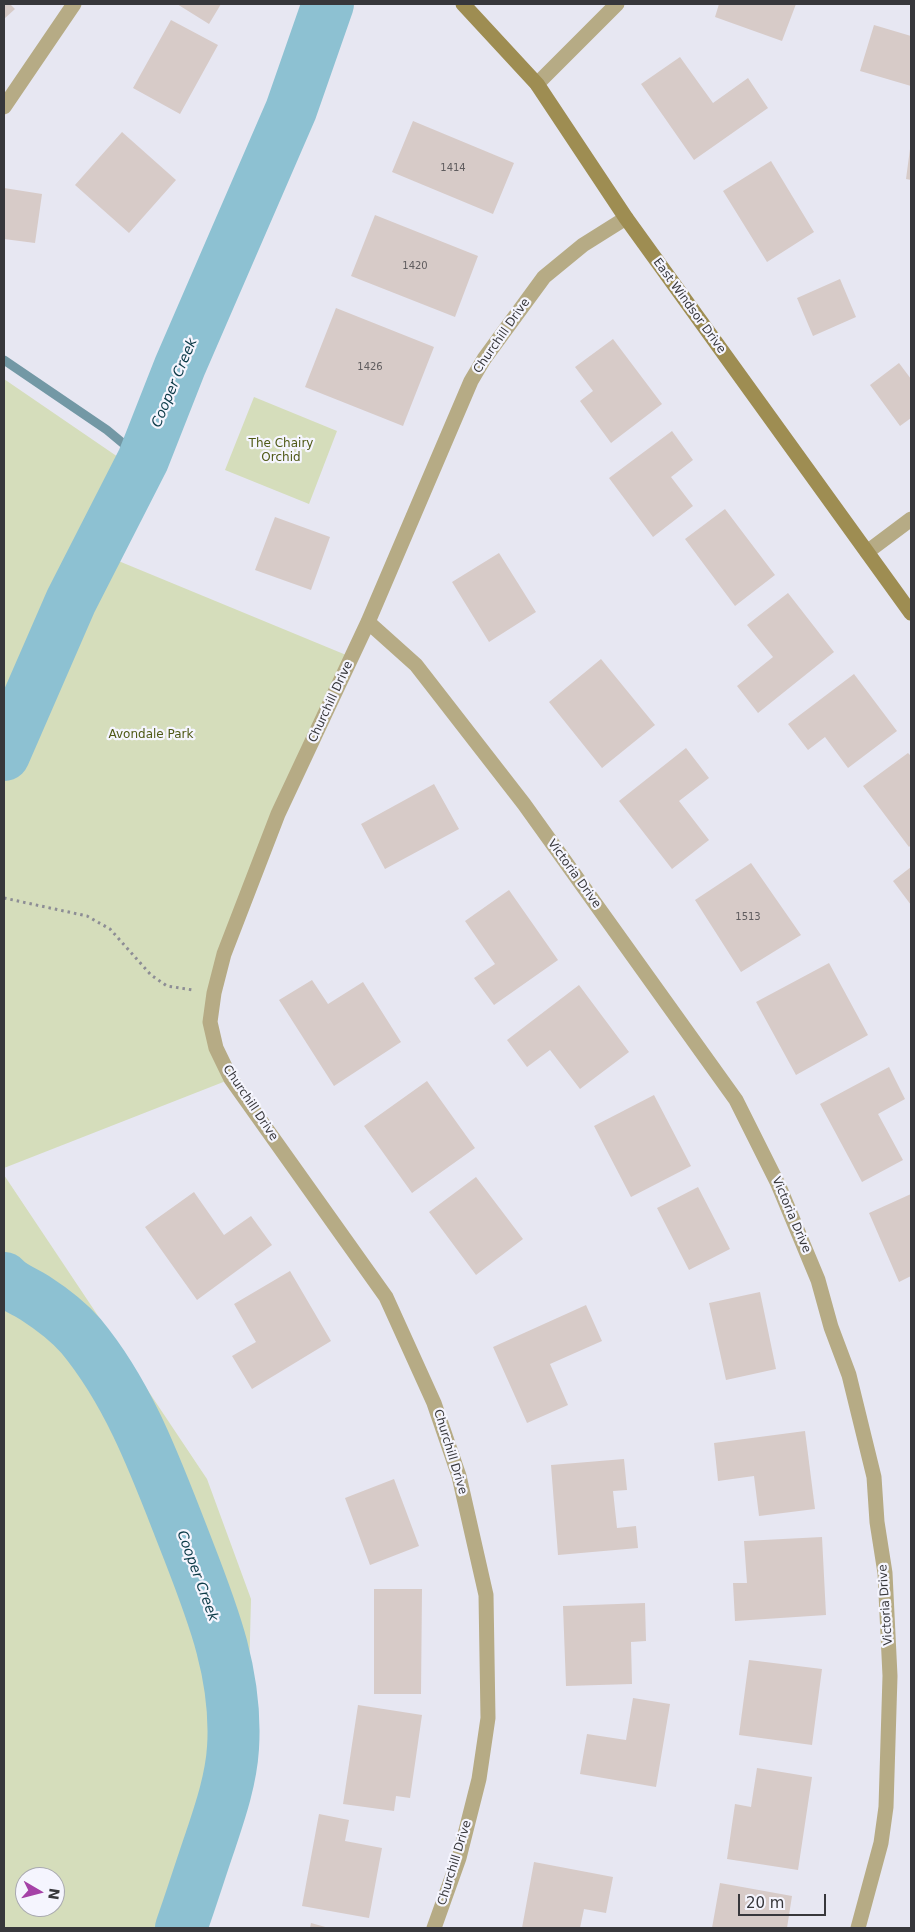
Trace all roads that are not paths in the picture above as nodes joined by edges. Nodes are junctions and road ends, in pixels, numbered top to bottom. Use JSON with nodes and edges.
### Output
{"nodes":[{"id":1,"x":74,"y":4,"type":"edge"},
{"id":2,"x":462,"y":4,"type":"edge"},
{"id":3,"x":617,"y":4,"type":"edge"},
{"id":4,"x":537,"y":84,"type":"junction"},
{"id":5,"x":4,"y":107,"type":"edge"},
{"id":6,"x":626,"y":218,"type":"junction"},
{"id":7,"x":911,"y":519,"type":"edge"},
{"id":8,"x":867,"y":552,"type":"junction"},
{"id":9,"x":911,"y":614,"type":"edge"},
{"id":10,"x":368,"y":622,"type":"junction"},
{"id":11,"x":434,"y":1928,"type":"edge"},
{"id":12,"x":858,"y":1928,"type":"edge"}],
"edges":[{"from":1,"to":5,"type":"street"},
{"from":2,"to":4,"type":"street","name":"East Windsor Drive"},
{"from":3,"to":4,"type":"street"},
{"from":4,"to":6,"type":"street","name":"East Windsor Drive"},
{"from":6,"to":8,"type":"street","name":"East Windsor Drive"},
{"from":6,"to":10,"type":"street","name":"Churchill Drive"},
{"from":7,"to":8,"type":"street"},
{"from":8,"to":9,"type":"street","name":"East Windsor Drive"},
{"from":10,"to":11,"type":"street","name":"Churchill Drive"},
{"from":10,"to":12,"type":"street","name":"Victoria Drive"}]}
